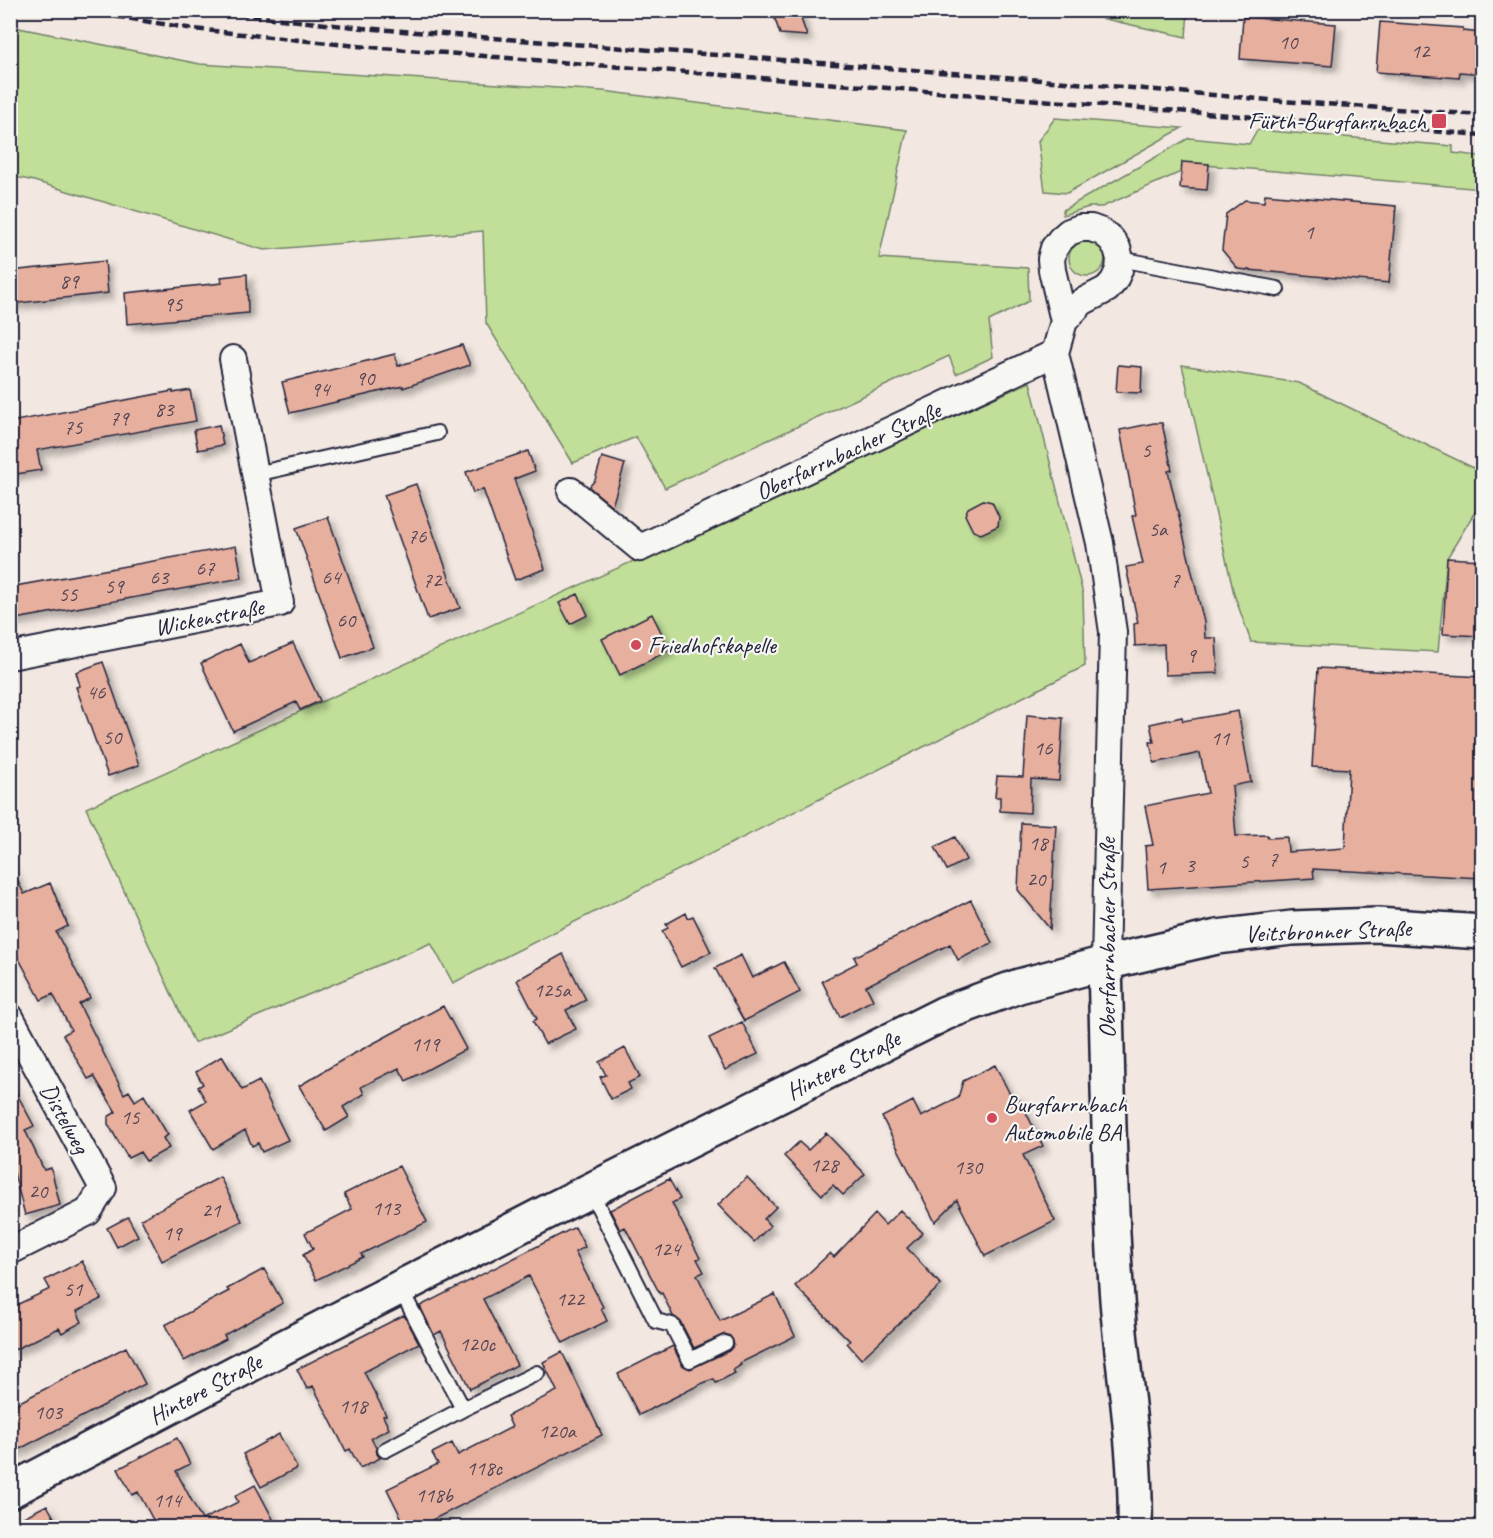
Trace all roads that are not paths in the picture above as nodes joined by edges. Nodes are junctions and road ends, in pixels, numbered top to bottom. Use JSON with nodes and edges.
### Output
{"nodes":[{"id":1,"x":1120,"y":259,"type":"junction"},
{"id":2,"x":1277,"y":289,"type":"dead end"},
{"id":3,"x":1064,"y":321,"type":"junction"},
{"id":4,"x":1055,"y":353,"type":"junction"},
{"id":5,"x":233,"y":359,"type":"dead end"},
{"id":6,"x":436,"y":433,"type":"dead end"},
{"id":7,"x":256,"y":474,"type":"junction"},
{"id":8,"x":571,"y":491,"type":"dead end"},
{"id":9,"x":10,"y":656,"type":"edge"},
{"id":10,"x":1482,"y":932,"type":"edge"},
{"id":11,"x":1105,"y":963,"type":"junction"},
{"id":12,"x":13,"y":1026,"type":"edge"},
{"id":13,"x":591,"y":1190,"type":"junction"},
{"id":14,"x":10,"y":1251,"type":"edge"},
{"id":15,"x":399,"y":1288,"type":"junction"},
{"id":16,"x":725,"y":1343,"type":"dead end"},
{"id":17,"x":537,"y":1372,"type":"dead end"},
{"id":18,"x":463,"y":1409,"type":"junction"},
{"id":19,"x":385,"y":1450,"type":"dead end"},
{"id":20,"x":10,"y":1491,"type":"edge"},
{"id":21,"x":1135,"y":1527,"type":"edge"}],
"edges":[{"from":1,"to":2,"type":"lane"},
{"from":1,"to":3,"type":"street"},
{"from":1,"to":3,"type":"street","name":"Oberfarrnbacher Straße"},
{"from":3,"to":4,"type":"street","name":"Oberfarrnbacher Straße"},
{"from":4,"to":8,"type":"street","name":"Oberfarrnbacher Straße"},
{"from":4,"to":11,"type":"street","name":"Oberfarrnbacher Straße"},
{"from":5,"to":7,"type":"street","name":"Wickenstraße"},
{"from":6,"to":7,"type":"lane"},
{"from":7,"to":9,"type":"street","name":"Wickenstraße"},
{"from":10,"to":11,"type":"street","name":"Veitsbronner Straße"},
{"from":11,"to":13,"type":"street","name":"Hintere Straße"},
{"from":11,"to":21,"type":"street","name":"Oberfarrnbacher Straße"},
{"from":12,"to":14,"type":"street","name":"Distelweg"},
{"from":13,"to":15,"type":"street","name":"Hintere Straße"},
{"from":13,"to":16,"type":"lane"},
{"from":15,"to":18,"type":"lane"},
{"from":15,"to":20,"type":"street","name":"Hintere Straße"},
{"from":17,"to":18,"type":"lane"},
{"from":18,"to":19,"type":"lane"}]}
